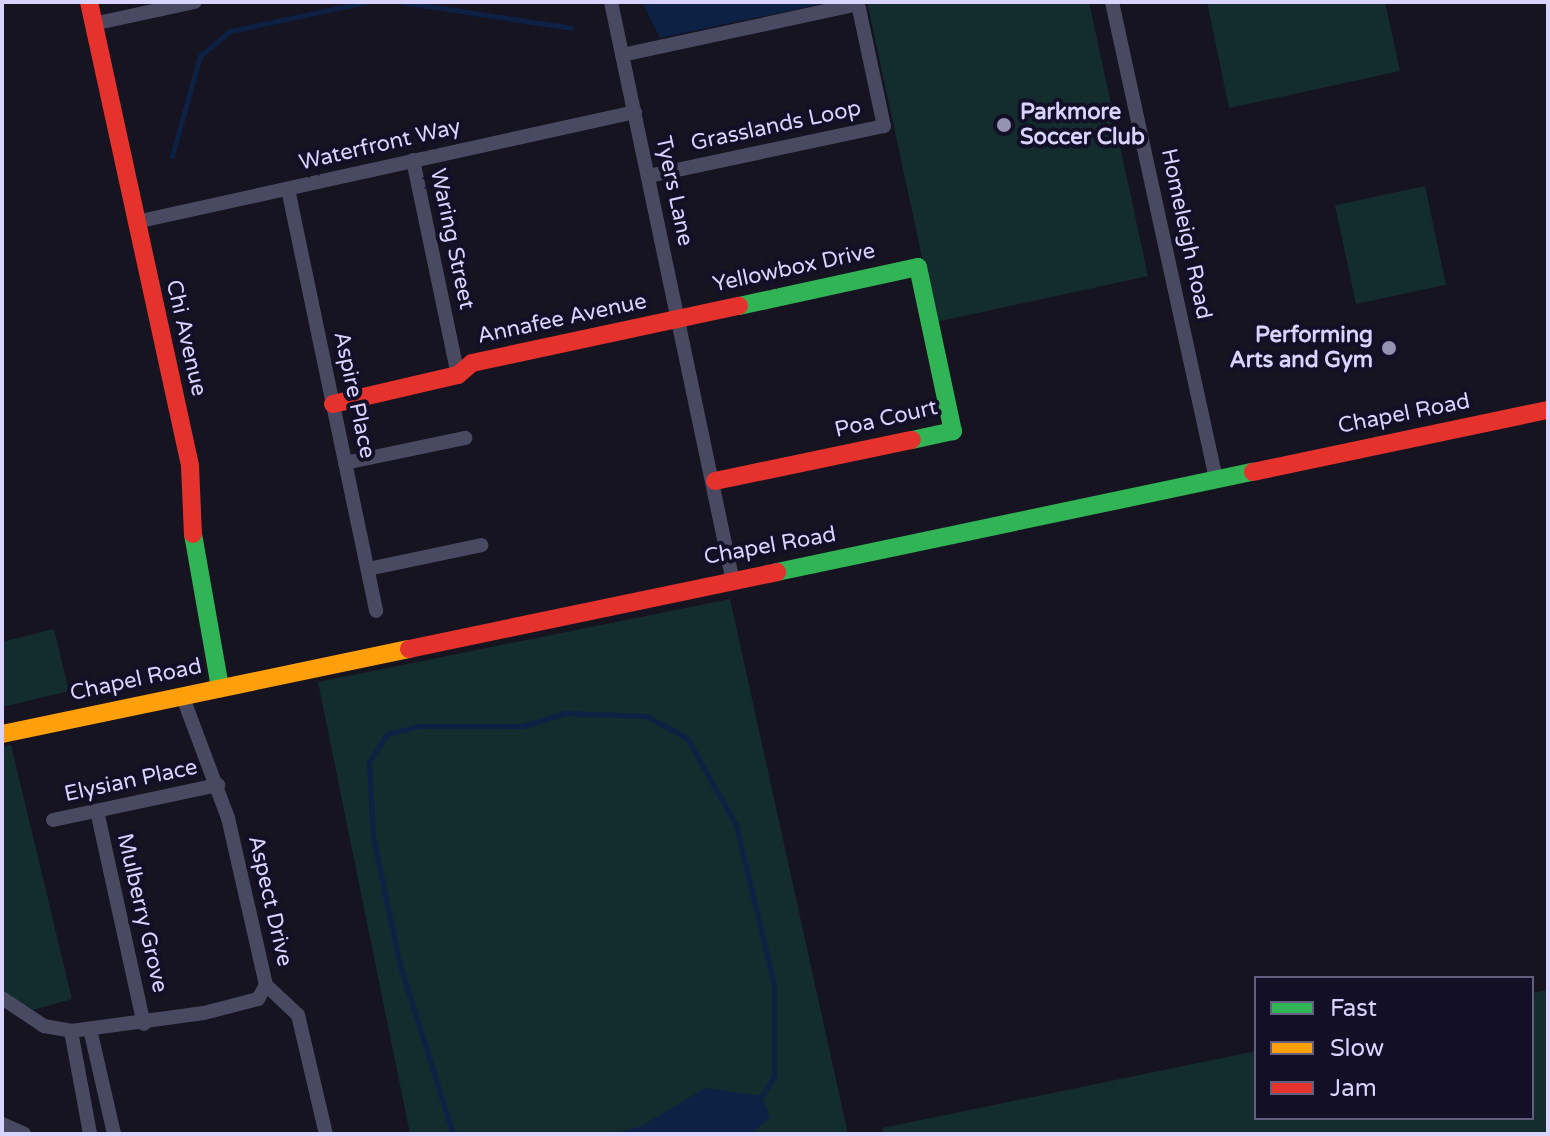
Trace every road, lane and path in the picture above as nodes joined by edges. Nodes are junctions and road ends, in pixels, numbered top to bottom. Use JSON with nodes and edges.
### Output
{"nodes":[{"id":1,"x":89,"y":2,"type":"edge"},
{"id":2,"x":195,"y":2,"type":"edge"},
{"id":3,"x":611,"y":2,"type":"edge"},
{"id":4,"x":1112,"y":2,"type":"edge"},
{"id":5,"x":93,"y":24,"type":"junction"},
{"id":6,"x":622,"y":55,"type":"junction"},
{"id":7,"x":635,"y":112,"type":"junction"},
{"id":8,"x":413,"y":160,"type":"junction"},
{"id":9,"x":649,"y":176,"type":"junction"},
{"id":10,"x":288,"y":189,"type":"junction"},
{"id":11,"x":136,"y":222,"type":"junction"},
{"id":12,"x":918,"y":267,"type":"joint"},
{"id":13,"x":680,"y":317,"type":"junction"},
{"id":14,"x":458,"y":375,"type":"junction"},
{"id":15,"x":333,"y":404,"type":"junction"},
{"id":16,"x":1548,"y":410,"type":"edge"},
{"id":17,"x":465,"y":438,"type":"dead end"},
{"id":18,"x":345,"y":463,"type":"junction"},
{"id":19,"x":1215,"y":476,"type":"junction"},
{"id":20,"x":715,"y":481,"type":"junction"},
{"id":21,"x":482,"y":545,"type":"dead end"},
{"id":22,"x":368,"y":569,"type":"junction"},
{"id":23,"x":732,"y":577,"type":"junction"},
{"id":24,"x":376,"y":611,"type":"dead end"},
{"id":25,"x":220,"y":687,"type":"junction"},
{"id":26,"x":182,"y":695,"type":"junction"},
{"id":27,"x":2,"y":734,"type":"edge"},
{"id":28,"x":218,"y":785,"type":"junction"},
{"id":29,"x":97,"y":811,"type":"junction"},
{"id":30,"x":53,"y":820,"type":"dead end"},
{"id":31,"x":266,"y":985,"type":"junction"},
{"id":32,"x":2,"y":998,"type":"edge"},
{"id":33,"x":144,"y":1024,"type":"junction"},
{"id":34,"x":90,"y":1029,"type":"junction"},
{"id":35,"x":71,"y":1031,"type":"junction"},
{"id":36,"x":2,"y":1124,"type":"edge"},
{"id":37,"x":24,"y":1134,"type":"edge"},
{"id":38,"x":90,"y":1134,"type":"edge"},
{"id":39,"x":114,"y":1134,"type":"edge"},
{"id":40,"x":326,"y":1134,"type":"edge"}],
"edges":[{"from":1,"to":5,"type":"street","name":"Chi Avenue"},
{"from":2,"to":5,"type":"street"},
{"from":3,"to":6,"type":"street","name":"Tyers Lane"},
{"from":4,"to":19,"type":"street","name":"Homeleigh Road"},
{"from":5,"to":11,"type":"street","name":"Chi Avenue"},
{"from":6,"to":7,"type":"street","name":"Tyers Lane"},
{"from":6,"to":9,"type":"street","name":"Grasslands Loop"},
{"from":7,"to":8,"type":"street","name":"Waterfront Way"},
{"from":7,"to":9,"type":"street","name":"Tyers Lane"},
{"from":8,"to":10,"type":"street","name":"Waterfront Way"},
{"from":8,"to":14,"type":"street","name":"Waring Street"},
{"from":9,"to":13,"type":"street","name":"Tyers Lane"},
{"from":10,"to":11,"type":"street","name":"Waterfront Way"},
{"from":10,"to":15,"type":"street","name":"Aspire Place"},
{"from":11,"to":25,"type":"street","name":"Chi Avenue"},
{"from":12,"to":13,"type":"street","name":"Yellowbox Drive"},
{"from":12,"to":20,"type":"street","name":"Poa Court"},
{"from":13,"to":14,"type":"street","name":"Annafee Avenue"},
{"from":13,"to":20,"type":"street","name":"Tyers Lane"},
{"from":14,"to":15,"type":"street","name":"Annafee Avenue"},
{"from":15,"to":18,"type":"street","name":"Aspire Place"},
{"from":16,"to":19,"type":"street","name":"Chapel Road"},
{"from":17,"to":18,"type":"street"},
{"from":18,"to":22,"type":"street","name":"Aspire Place"},
{"from":19,"to":23,"type":"street","name":"Chapel Road"},
{"from":20,"to":23,"type":"street","name":"Tyers Lane"},
{"from":21,"to":22,"type":"street"},
{"from":22,"to":24,"type":"street","name":"Aspire Place"},
{"from":23,"to":25,"type":"street","name":"Chapel Road"},
{"from":25,"to":26,"type":"street","name":"Chapel Road"},
{"from":26,"to":27,"type":"street","name":"Chapel Road"},
{"from":26,"to":28,"type":"street","name":"Aspect Drive"},
{"from":28,"to":29,"type":"street","name":"Elysian Place"},
{"from":28,"to":31,"type":"street","name":"Aspect Drive"},
{"from":29,"to":30,"type":"street","name":"Elysian Place"},
{"from":29,"to":33,"type":"street","name":"Mulberry Grove"},
{"from":31,"to":33,"type":"street","name":"Aspect Drive"},
{"from":31,"to":40,"type":"street"},
{"from":32,"to":35,"type":"street","name":"Aspect Drive"},
{"from":33,"to":34,"type":"street","name":"Aspect Drive"},
{"from":34,"to":35,"type":"street","name":"Aspect Drive"},
{"from":34,"to":39,"type":"street"},
{"from":35,"to":38,"type":"street"},
{"from":36,"to":37,"type":"street"}]}
